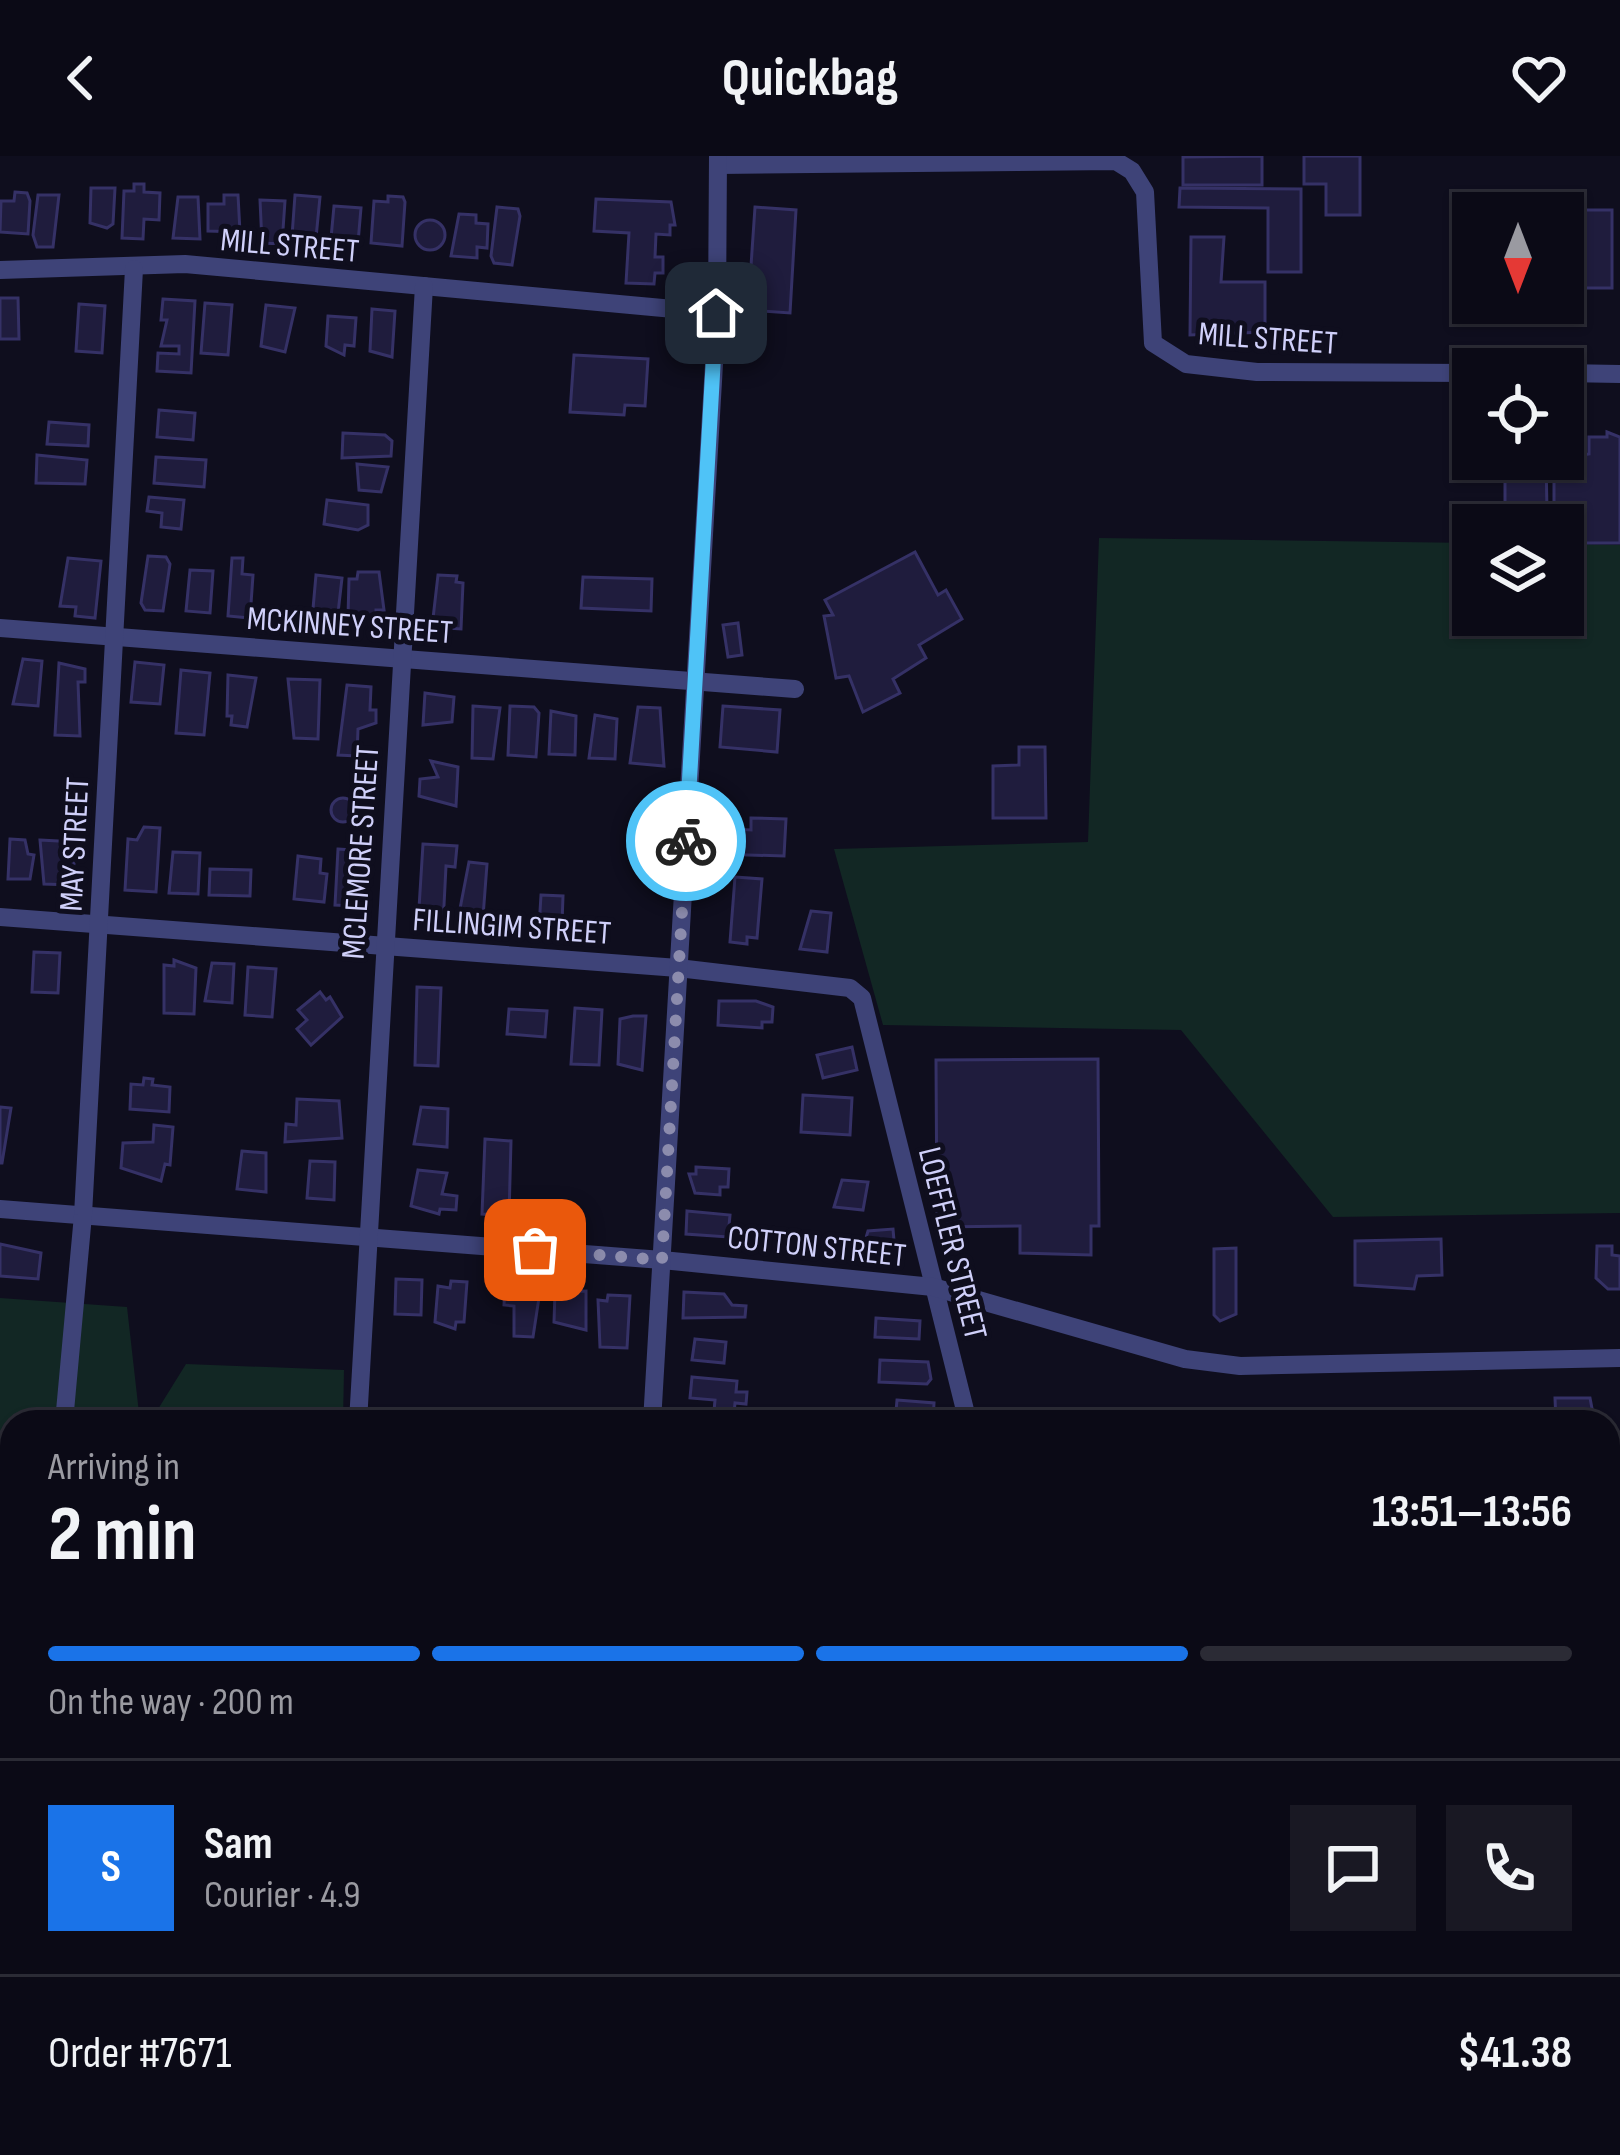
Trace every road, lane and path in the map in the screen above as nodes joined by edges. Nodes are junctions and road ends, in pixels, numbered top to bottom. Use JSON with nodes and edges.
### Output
{"nodes":[{"id":1,"x":718,"y":160,"type":"edge"},
{"id":2,"x":134,"y":269,"type":"junction"},
{"id":3,"x":0,"y":270,"type":"edge"},
{"id":4,"x":424,"y":286,"type":"junction"},
{"id":5,"x":716,"y":313,"type":"junction"},
{"id":6,"x":1452,"y":373,"type":"edge"},
{"id":7,"x":1584,"y":374,"type":"edge"},
{"id":8,"x":1620,"y":374,"type":"edge"},
{"id":9,"x":0,"y":628,"type":"edge"},
{"id":10,"x":115,"y":637,"type":"junction"},
{"id":11,"x":401,"y":658,"type":"junction"},
{"id":12,"x":695,"y":681,"type":"junction"},
{"id":13,"x":795,"y":689,"type":"dead end"},
{"id":14,"x":0,"y":917,"type":"edge"},
{"id":15,"x":99,"y":925,"type":"junction"},
{"id":16,"x":383,"y":946,"type":"junction"},
{"id":17,"x":678,"y":968,"type":"junction"},
{"id":18,"x":882,"y":1078,"type":"joint"},
{"id":19,"x":0,"y":1209,"type":"edge"},
{"id":20,"x":83,"y":1215,"type":"junction"},
{"id":21,"x":366,"y":1237,"type":"junction"},
{"id":22,"x":662,"y":1260,"type":"junction"},
{"id":23,"x":934,"y":1287,"type":"junction"},
{"id":24,"x":1620,"y":1358,"type":"edge"},
{"id":25,"x":65,"y":1410,"type":"edge"},
{"id":26,"x":359,"y":1410,"type":"edge"},
{"id":27,"x":653,"y":1410,"type":"edge"},
{"id":28,"x":965,"y":1410,"type":"edge"}],
"edges":[{"from":1,"to":5,"type":"street"},
{"from":1,"to":6,"type":"street","name":"MILL STREET"},
{"from":2,"to":3,"type":"street","name":"MILL STREET"},
{"from":2,"to":4,"type":"street","name":"MILL STREET"},
{"from":2,"to":10,"type":"street","name":"MAY STREET"},
{"from":4,"to":5,"type":"street","name":"MILL STREET"},
{"from":4,"to":11,"type":"street","name":"MCLEMORE STREET"},
{"from":5,"to":12,"type":"street"},
{"from":7,"to":8,"type":"street"},
{"from":9,"to":10,"type":"street","name":"MCKINNEY STREET"},
{"from":10,"to":11,"type":"street","name":"MCKINNEY STREET"},
{"from":10,"to":15,"type":"street","name":"MAY STREET"},
{"from":11,"to":12,"type":"street","name":"MCKINNEY STREET"},
{"from":11,"to":16,"type":"street","name":"MCLEMORE STREET"},
{"from":12,"to":13,"type":"street","name":"MCKINNEY STREET"},
{"from":12,"to":17,"type":"street"},
{"from":14,"to":15,"type":"street","name":"FILLINGIM STREET"},
{"from":15,"to":16,"type":"street","name":"FILLINGIM STREET"},
{"from":15,"to":20,"type":"street","name":"MAY STREET"},
{"from":16,"to":17,"type":"street","name":"FILLINGIM STREET"},
{"from":16,"to":21,"type":"street","name":"MCLEMORE STREET"},
{"from":17,"to":18,"type":"street","name":"FILLINGIM STREET"},
{"from":17,"to":22,"type":"street"},
{"from":18,"to":23,"type":"street","name":"LOEFFLER STREET"},
{"from":19,"to":20,"type":"street","name":"COTTON STREET"},
{"from":20,"to":21,"type":"street","name":"COTTON STREET"},
{"from":20,"to":25,"type":"street","name":"MAY STREET"},
{"from":21,"to":22,"type":"street","name":"COTTON STREET"},
{"from":21,"to":26,"type":"street","name":"MCLEMORE STREET"},
{"from":22,"to":23,"type":"street","name":"COTTON STREET"},
{"from":22,"to":27,"type":"street"},
{"from":23,"to":24,"type":"street","name":"COTTON STREET"},
{"from":23,"to":28,"type":"street","name":"LOEFFLER STREET"}]}
